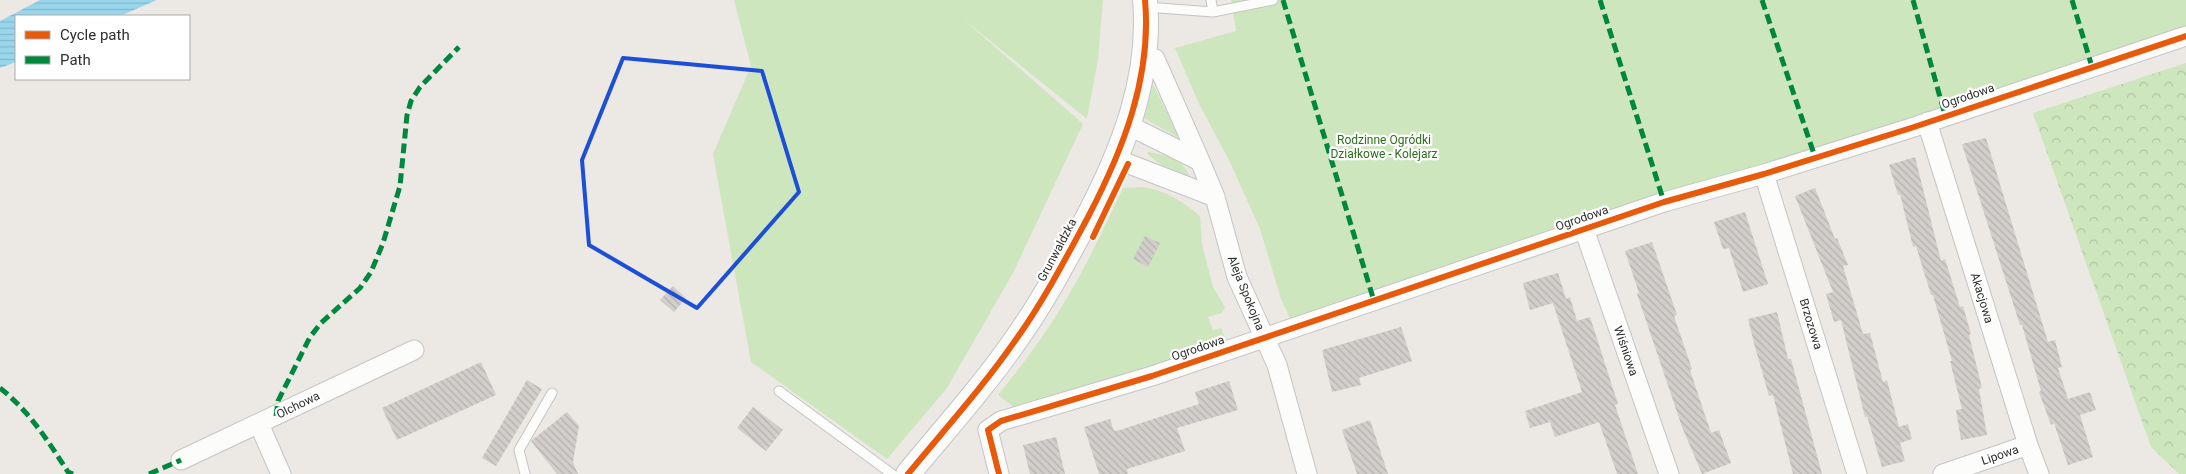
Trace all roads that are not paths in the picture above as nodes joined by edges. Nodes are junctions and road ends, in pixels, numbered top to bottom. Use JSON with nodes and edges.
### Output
{"nodes":[{"id":1,"x":1211,"y":0,"type":"edge"},
{"id":2,"x":1273,"y":0,"type":"edge"},
{"id":3,"x":1145,"y":4,"type":"edge"},
{"id":4,"x":1212,"y":12,"type":"junction"},
{"id":5,"x":2186,"y":36,"type":"edge"},
{"id":6,"x":1144,"y":56,"type":"junction"},
{"id":7,"x":1927,"y":122,"type":"junction"},
{"id":8,"x":1128,"y":125,"type":"junction"},
{"id":9,"x":1116,"y":159,"type":"junction"},
{"id":10,"x":1200,"y":160,"type":"junction"},
{"id":11,"x":1764,"y":174,"type":"junction"},
{"id":12,"x":1215,"y":197,"type":"junction"},
{"id":13,"x":1584,"y":229,"type":"junction"},
{"id":14,"x":1264,"y":338,"type":"junction"},
{"id":15,"x":414,"y":350,"type":"dead end"},
{"id":16,"x":779,"y":390,"type":"dead end"},
{"id":17,"x":552,"y":393,"type":"dead end"},
{"id":18,"x":259,"y":424,"type":"junction"},
{"id":19,"x":2028,"y":445,"type":"junction"},
{"id":20,"x":181,"y":460,"type":"dead end"},
{"id":21,"x":281,"y":474,"type":"edge"},
{"id":22,"x":525,"y":474,"type":"edge"},
{"id":23,"x":892,"y":474,"type":"edge"},
{"id":24,"x":908,"y":474,"type":"edge"},
{"id":25,"x":999,"y":474,"type":"edge"},
{"id":26,"x":1307,"y":474,"type":"edge"},
{"id":27,"x":1668,"y":474,"type":"edge"},
{"id":28,"x":1858,"y":474,"type":"edge"},
{"id":29,"x":1943,"y":474,"type":"edge"},
{"id":30,"x":2039,"y":474,"type":"edge"}],
"edges":[{"from":1,"to":4,"type":"lane"},
{"from":2,"to":4,"type":"lane"},
{"from":3,"to":4,"type":"lane"},
{"from":3,"to":6,"type":"street","name":"Grunwaldzka"},
{"from":5,"to":7,"type":"street","name":"Ogrodowa"},
{"from":6,"to":8,"type":"street","name":"Grunwaldzka"},
{"from":6,"to":10,"type":"street","name":"Aleja Spokojna"},
{"from":7,"to":11,"type":"street","name":"Ogrodowa"},
{"from":7,"to":19,"type":"street","name":"Akacjowa"},
{"from":8,"to":9,"type":"street","name":"Grunwaldzka"},
{"from":8,"to":10,"type":"street"},
{"from":9,"to":12,"type":"street"},
{"from":9,"to":24,"type":"street","name":"Grunwaldzka"},
{"from":10,"to":12,"type":"street","name":"Aleja Spokojna"},
{"from":11,"to":13,"type":"street","name":"Ogrodowa"},
{"from":11,"to":28,"type":"street","name":"Brzozowa"},
{"from":12,"to":14,"type":"street","name":"Aleja Spokojna"},
{"from":13,"to":14,"type":"street","name":"Ogrodowa"},
{"from":13,"to":27,"type":"street","name":"Wiśniowa"},
{"from":14,"to":25,"type":"street","name":"Ogrodowa"},
{"from":14,"to":26,"type":"street","name":"Aleja Spokojna"},
{"from":15,"to":18,"type":"street","name":"Olchowa"},
{"from":16,"to":23,"type":"lane"},
{"from":17,"to":22,"type":"lane"},
{"from":18,"to":20,"type":"street","name":"Olchowa"},
{"from":18,"to":21,"type":"street"},
{"from":19,"to":29,"type":"street","name":"Lipowa"},
{"from":19,"to":30,"type":"street","name":"Akacjowa"}]}
